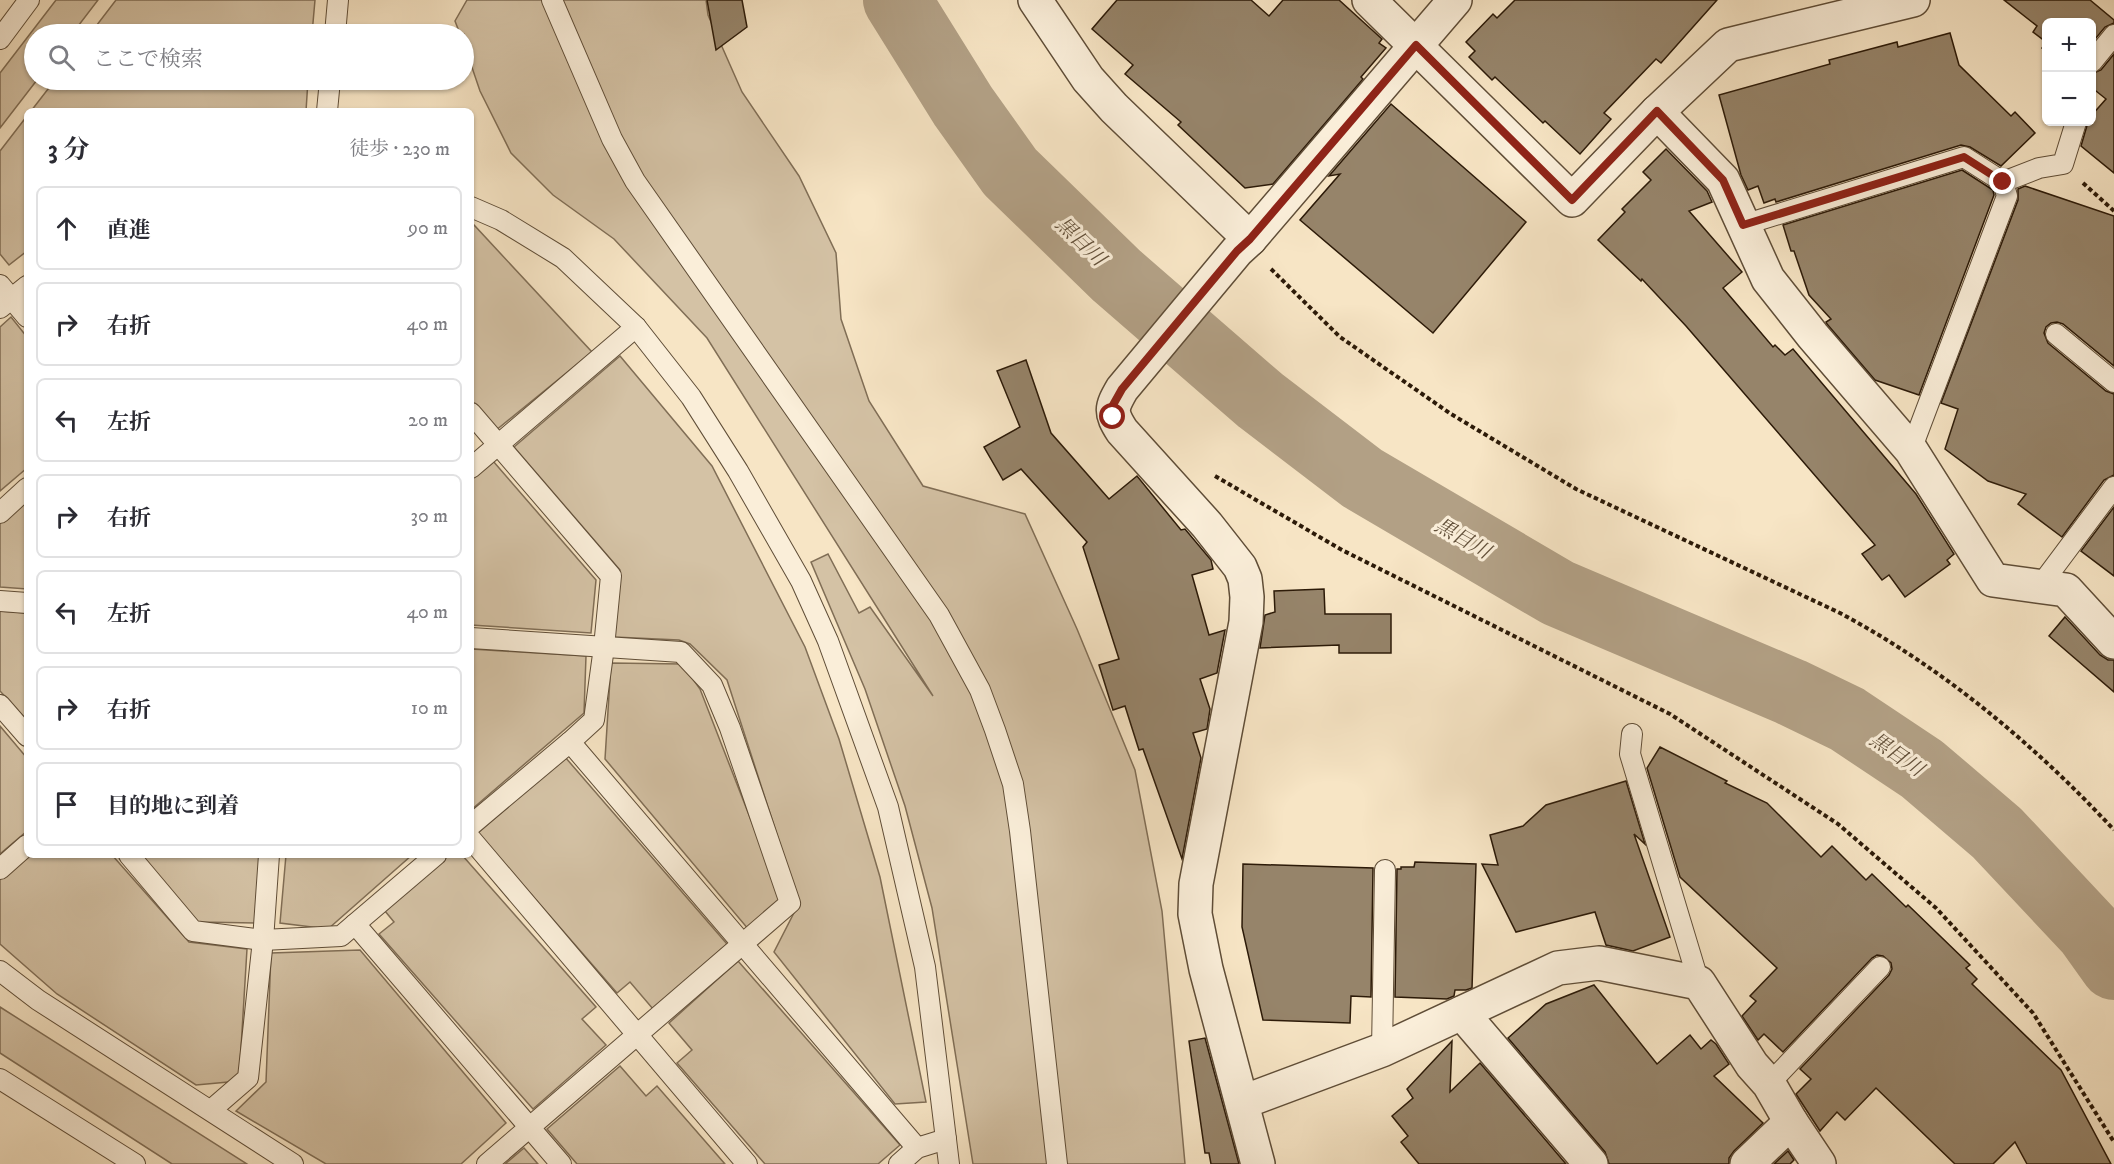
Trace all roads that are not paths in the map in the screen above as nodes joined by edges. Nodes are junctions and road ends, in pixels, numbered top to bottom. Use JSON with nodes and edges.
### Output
{"nodes":[{"id":1,"x":29,"y":0,"type":"edge"},
{"id":2,"x":338,"y":0,"type":"edge"},
{"id":3,"x":552,"y":0,"type":"edge"},
{"id":4,"x":1035,"y":0,"type":"edge"},
{"id":5,"x":1370,"y":0,"type":"edge"},
{"id":6,"x":1455,"y":0,"type":"edge"},
{"id":7,"x":1913,"y":0,"type":"edge"},
{"id":8,"x":336,"y":24,"type":"edge"},
{"id":9,"x":2114,"y":34,"type":"edge"},
{"id":10,"x":0,"y":39,"type":"edge"},
{"id":11,"x":1416,"y":45,"type":"junction"},
{"id":12,"x":2096,"y":56,"type":"edge"},
{"id":13,"x":329,"y":90,"type":"edge"},
{"id":14,"x":327,"y":108,"type":"edge"},
{"id":15,"x":1657,"y":111,"type":"junction"},
{"id":16,"x":2075,"y":126,"type":"edge"},
{"id":17,"x":2003,"y":182,"type":"junction"},
{"id":18,"x":474,"y":208,"type":"edge"},
{"id":19,"x":1743,"y":225,"type":"junction"},
{"id":20,"x":1244,"y":245,"type":"junction"},
{"id":21,"x":24,"y":287,"type":"edge"},
{"id":22,"x":4,"y":297,"type":"edge"},
{"id":23,"x":24,"y":314,"type":"edge"},
{"id":24,"x":636,"y":327,"type":"junction"},
{"id":25,"x":2056,"y":334,"type":"dead end"},
{"id":26,"x":2114,"y":382,"type":"edge"},
{"id":27,"x":474,"y":416,"type":"edge"},
{"id":28,"x":499,"y":445,"type":"junction"},
{"id":29,"x":1911,"y":450,"type":"junction"},
{"id":30,"x":474,"y":466,"type":"edge"},
{"id":31,"x":2114,"y":487,"type":"edge"},
{"id":32,"x":24,"y":491,"type":"edge"},
{"id":33,"x":0,"y":513,"type":"edge"},
{"id":34,"x":2040,"y":586,"type":"junction"},
{"id":35,"x":0,"y":602,"type":"edge"},
{"id":36,"x":24,"y":603,"type":"edge"},
{"id":37,"x":474,"y":638,"type":"edge"},
{"id":38,"x":2114,"y":642,"type":"edge"},
{"id":39,"x":604,"y":647,"type":"junction"},
{"id":40,"x":0,"y":705,"type":"edge"},
{"id":41,"x":24,"y":733,"type":"edge"},
{"id":42,"x":1632,"y":734,"type":"dead end"},
{"id":43,"x":570,"y":742,"type":"junction"},
{"id":44,"x":474,"y":822,"type":"edge"},
{"id":45,"x":474,"y":843,"type":"edge"},
{"id":46,"x":24,"y":848,"type":"edge"},
{"id":47,"x":132,"y":858,"type":"edge"},
{"id":48,"x":269,"y":858,"type":"edge"},
{"id":49,"x":432,"y":858,"type":"edge"},
{"id":50,"x":0,"y":869,"type":"edge"},
{"id":51,"x":1385,"y":870,"type":"dead end"},
{"id":52,"x":355,"y":924,"type":"junction"},
{"id":53,"x":263,"y":940,"type":"junction"},
{"id":54,"x":744,"y":944,"type":"junction"},
{"id":55,"x":1880,"y":967,"type":"dead end"},
{"id":56,"x":0,"y":971,"type":"edge"},
{"id":57,"x":1699,"y":984,"type":"junction"},
{"id":58,"x":1462,"y":1013,"type":"junction"},
{"id":59,"x":637,"y":1035,"type":"junction"},
{"id":60,"x":1382,"y":1050,"type":"junction"},
{"id":61,"x":0,"y":1079,"type":"edge"},
{"id":62,"x":1769,"y":1084,"type":"junction"},
{"id":63,"x":1243,"y":1102,"type":"junction"},
{"id":64,"x":211,"y":1110,"type":"junction"},
{"id":65,"x":1791,"y":1122,"type":"junction"},
{"id":66,"x":529,"y":1127,"type":"junction"},
{"id":67,"x":946,"y":1139,"type":"junction"},
{"id":68,"x":917,"y":1148,"type":"junction"},
{"id":69,"x":135,"y":1164,"type":"edge"},
{"id":70,"x":293,"y":1164,"type":"edge"},
{"id":71,"x":487,"y":1164,"type":"edge"},
{"id":72,"x":561,"y":1164,"type":"edge"},
{"id":73,"x":747,"y":1164,"type":"edge"},
{"id":74,"x":899,"y":1164,"type":"edge"},
{"id":75,"x":950,"y":1164,"type":"edge"},
{"id":76,"x":1057,"y":1164,"type":"edge"},
{"id":77,"x":1258,"y":1164,"type":"edge"},
{"id":78,"x":1591,"y":1164,"type":"edge"},
{"id":79,"x":1747,"y":1164,"type":"edge"},
{"id":80,"x":1819,"y":1164,"type":"edge"}],
"edges":[{"from":1,"to":10,"type":"lane"},
{"from":2,"to":8,"type":"lane"},
{"from":3,"to":76,"type":"lane"},
{"from":4,"to":20,"type":"street"},
{"from":5,"to":11,"type":"street"},
{"from":6,"to":11,"type":"street"},
{"from":7,"to":15,"type":"street"},
{"from":9,"to":12,"type":"lane"},
{"from":11,"to":15,"type":"street"},
{"from":11,"to":20,"type":"street"},
{"from":13,"to":14,"type":"lane"},
{"from":15,"to":19,"type":"street"},
{"from":16,"to":17,"type":"lane"},
{"from":17,"to":19,"type":"lane"},
{"from":17,"to":29,"type":"lane"},
{"from":18,"to":24,"type":"lane"},
{"from":19,"to":29,"type":"street"},
{"from":20,"to":63,"type":"street"},
{"from":21,"to":22,"type":"lane"},
{"from":22,"to":23,"type":"lane"},
{"from":24,"to":28,"type":"lane"},
{"from":24,"to":67,"type":"lane"},
{"from":25,"to":26,"type":"lane"},
{"from":27,"to":28,"type":"lane"},
{"from":28,"to":30,"type":"lane"},
{"from":28,"to":39,"type":"lane"},
{"from":29,"to":34,"type":"street"},
{"from":31,"to":34,"type":"lane"},
{"from":32,"to":33,"type":"lane"},
{"from":34,"to":38,"type":"street"},
{"from":35,"to":36,"type":"lane"},
{"from":37,"to":39,"type":"lane"},
{"from":39,"to":43,"type":"lane"},
{"from":39,"to":54,"type":"lane"},
{"from":40,"to":41,"type":"lane"},
{"from":42,"to":57,"type":"lane"},
{"from":43,"to":44,"type":"lane"},
{"from":43,"to":54,"type":"lane"},
{"from":45,"to":59,"type":"lane"},
{"from":46,"to":50,"type":"lane"},
{"from":47,"to":53,"type":"lane"},
{"from":48,"to":53,"type":"lane"},
{"from":49,"to":52,"type":"lane"},
{"from":51,"to":60,"type":"lane"},
{"from":52,"to":53,"type":"lane"},
{"from":52,"to":66,"type":"lane"},
{"from":53,"to":64,"type":"lane"},
{"from":54,"to":59,"type":"lane"},
{"from":54,"to":68,"type":"lane"},
{"from":55,"to":62,"type":"lane"},
{"from":56,"to":64,"type":"lane"},
{"from":57,"to":58,"type":"street"},
{"from":57,"to":62,"type":"street"},
{"from":58,"to":60,"type":"street"},
{"from":58,"to":78,"type":"street"},
{"from":59,"to":66,"type":"lane"},
{"from":59,"to":73,"type":"lane"},
{"from":60,"to":63,"type":"street"},
{"from":61,"to":69,"type":"lane"},
{"from":62,"to":65,"type":"street"},
{"from":63,"to":77,"type":"street"},
{"from":64,"to":70,"type":"lane"},
{"from":65,"to":79,"type":"street"},
{"from":65,"to":80,"type":"street"},
{"from":66,"to":71,"type":"lane"},
{"from":66,"to":72,"type":"lane"},
{"from":67,"to":68,"type":"lane"},
{"from":67,"to":75,"type":"lane"},
{"from":68,"to":74,"type":"lane"}]}
